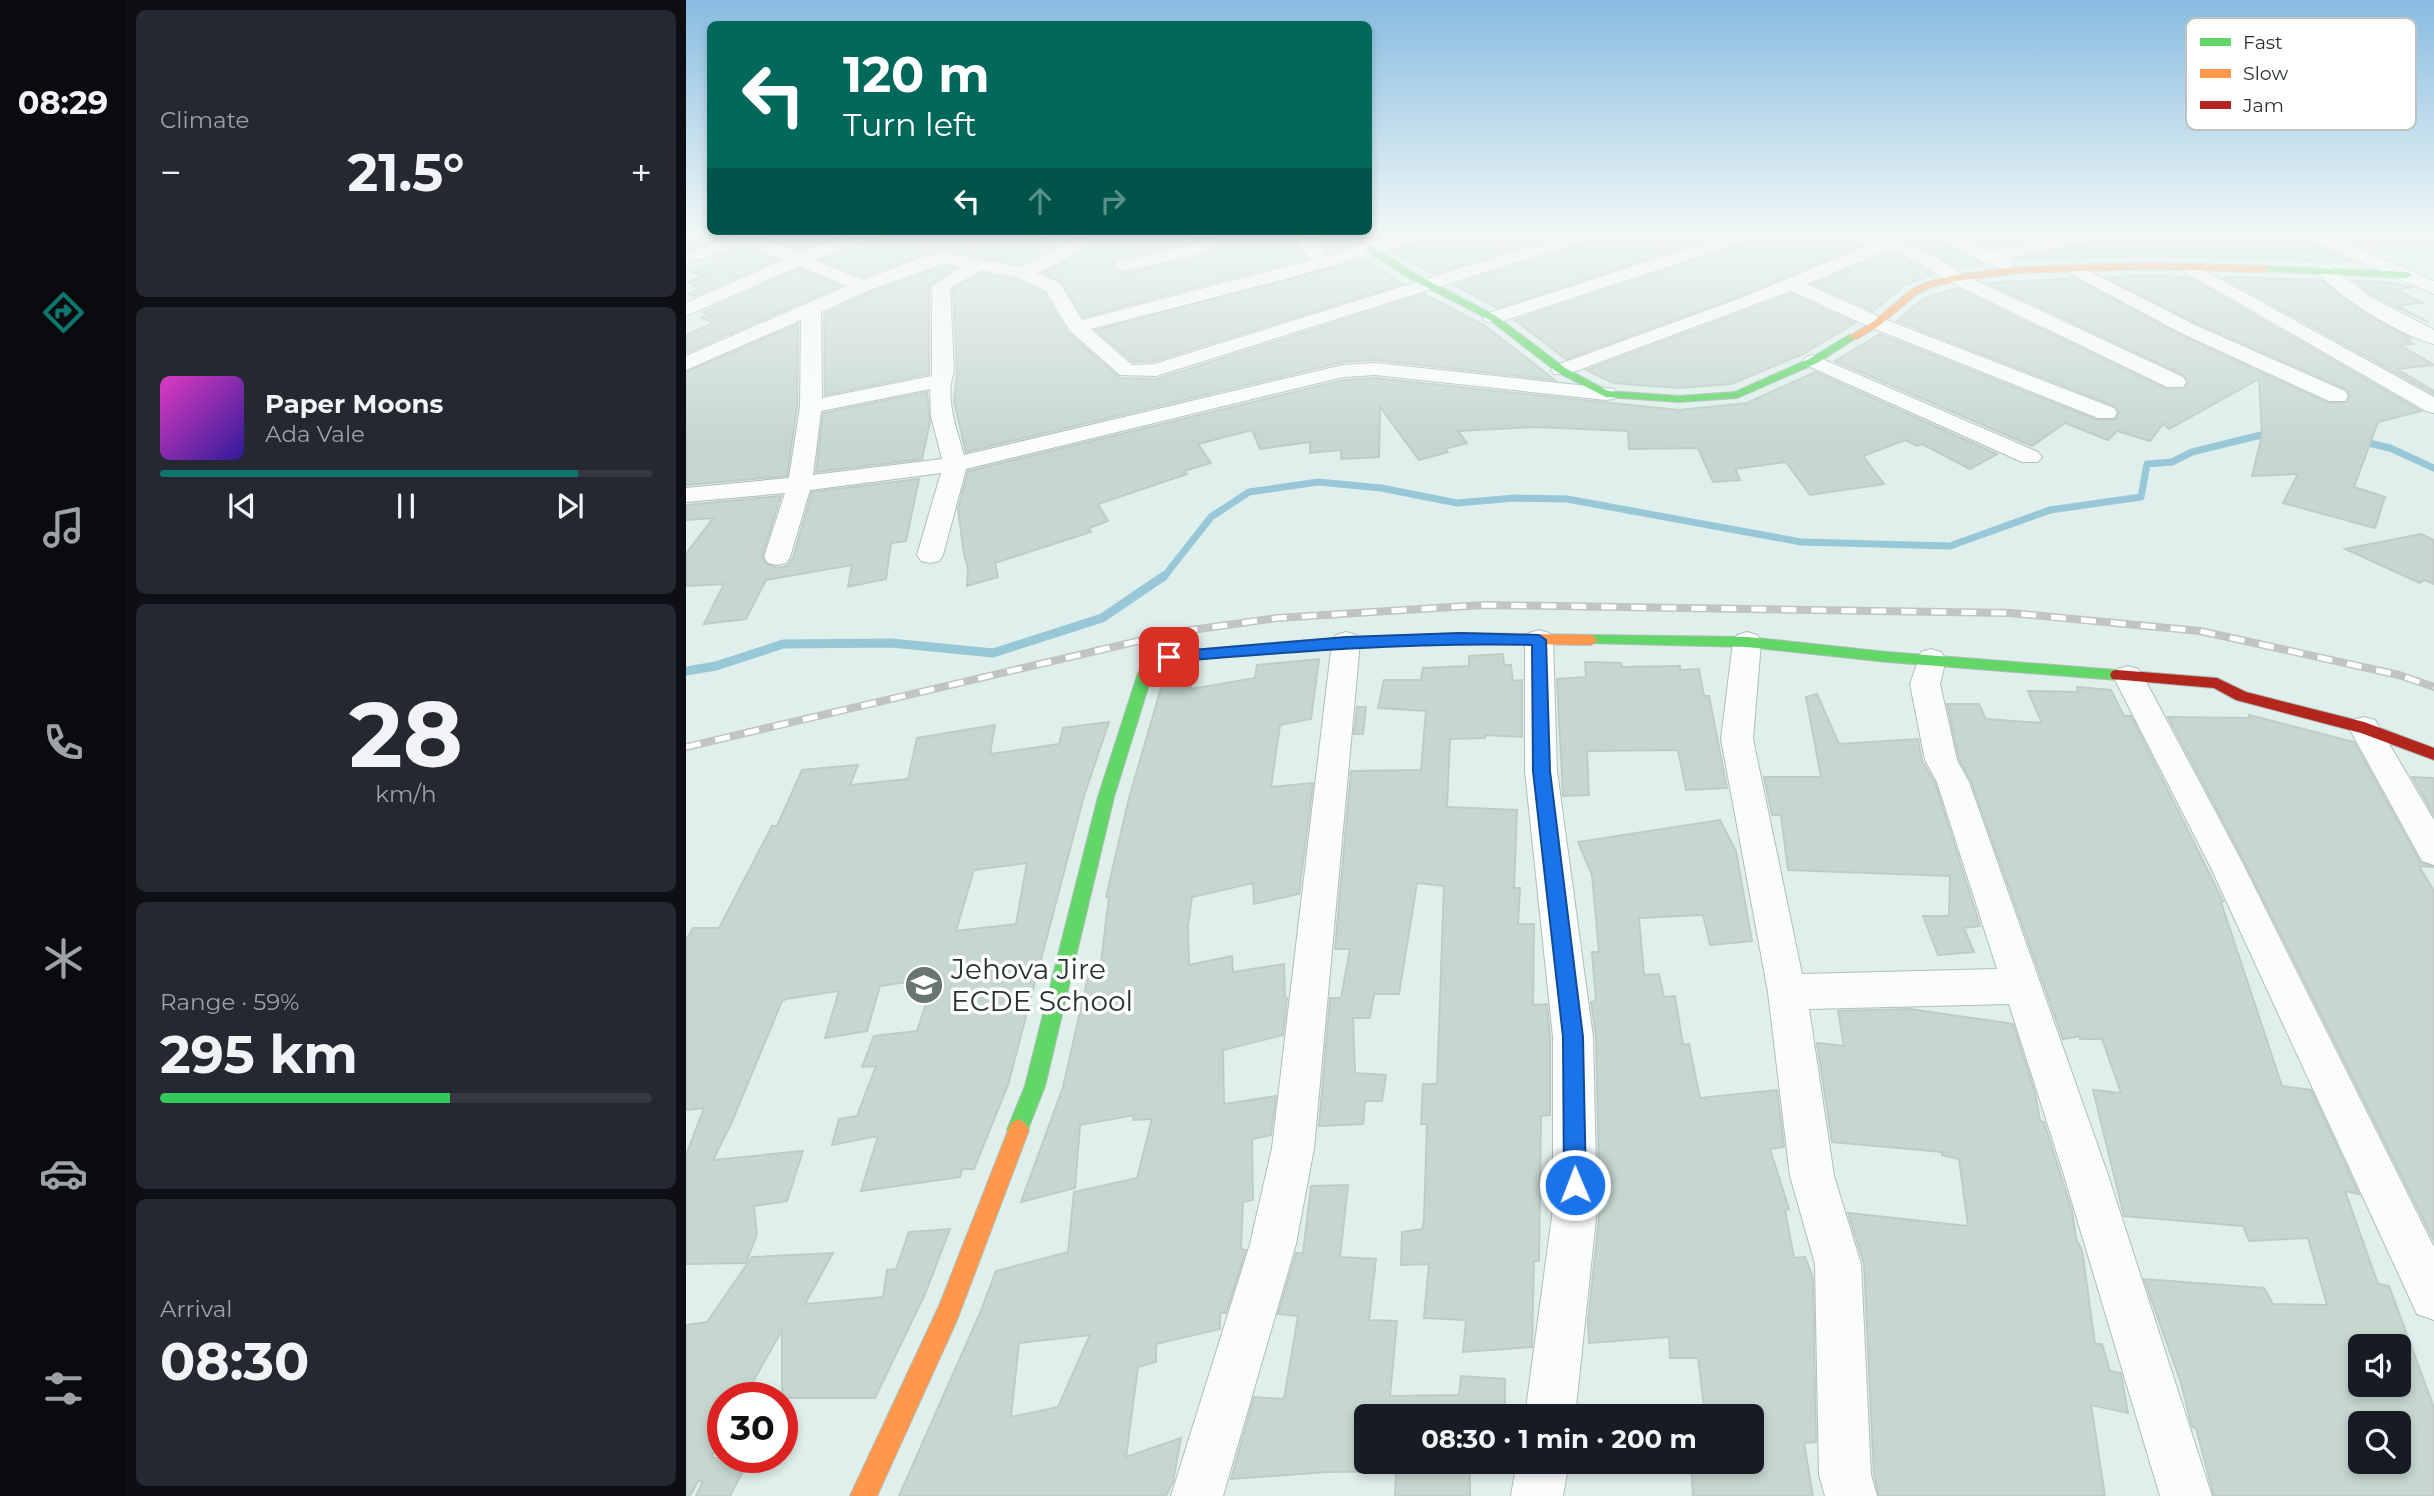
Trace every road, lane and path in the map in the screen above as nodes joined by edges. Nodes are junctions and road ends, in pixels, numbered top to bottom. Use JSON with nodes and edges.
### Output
{"nodes":[{"id":1,"x":705,"y":302,"type":"edge"},
{"id":2,"x":830,"y":302,"type":"edge"},
{"id":3,"x":940,"y":302,"type":"edge"},
{"id":4,"x":1062,"y":302,"type":"edge"},
{"id":5,"x":1172,"y":302,"type":"edge"},
{"id":6,"x":1371,"y":302,"type":"edge"},
{"id":7,"x":1462,"y":302,"type":"edge"},
{"id":8,"x":1538,"y":302,"type":"edge"},
{"id":9,"x":1748,"y":302,"type":"edge"},
{"id":10,"x":1831,"y":302,"type":"edge"},
{"id":11,"x":1902,"y":302,"type":"edge"},
{"id":12,"x":2006,"y":302,"type":"edge"},
{"id":13,"x":2137,"y":302,"type":"edge"},
{"id":14,"x":2250,"y":302,"type":"edge"},
{"id":15,"x":2363,"y":302,"type":"edge"},
{"id":16,"x":686,"y":310,"type":"edge"},
{"id":17,"x":811,"y":311,"type":"junction"},
{"id":18,"x":1493,"y":318,"type":"junction"},
{"id":19,"x":1877,"y":323,"type":"junction"},
{"id":20,"x":1077,"y":327,"type":"junction"},
{"id":21,"x":2434,"y":338,"type":"edge"},
{"id":22,"x":1813,"y":361,"type":"junction"},
{"id":23,"x":686,"y":365,"type":"edge"},
{"id":24,"x":1561,"y":370,"type":"junction"},
{"id":25,"x":940,"y":381,"type":"junction"},
{"id":26,"x":2175,"y":382,"type":"dead end"},
{"id":27,"x":1606,"y":394,"type":"junction"},
{"id":28,"x":2337,"y":396,"type":"dead end"},
{"id":29,"x":2434,"y":406,"type":"edge"},
{"id":30,"x":811,"y":407,"type":"junction"},
{"id":31,"x":2106,"y":413,"type":"dead end"},
{"id":32,"x":2030,"y":457,"type":"dead end"},
{"id":33,"x":955,"y":464,"type":"junction"},
{"id":34,"x":800,"y":484,"type":"junction"},
{"id":35,"x":686,"y":495,"type":"edge"},
{"id":36,"x":930,"y":555,"type":"dead end"},
{"id":37,"x":777,"y":556,"type":"dead end"},
{"id":38,"x":1539,"y":640,"type":"junction"},
{"id":39,"x":1346,"y":642,"type":"junction"},
{"id":40,"x":1747,"y":642,"type":"junction"},
{"id":41,"x":1931,"y":659,"type":"junction"},
{"id":42,"x":2129,"y":676,"type":"junction"},
{"id":43,"x":2364,"y":728,"type":"junction"},
{"id":44,"x":2434,"y":754,"type":"edge"},
{"id":45,"x":2434,"y":851,"type":"edge"},
{"id":46,"x":2020,"y":986,"type":"junction"},
{"id":47,"x":1787,"y":992,"type":"junction"},
{"id":48,"x":2434,"y":1297,"type":"edge"},
{"id":49,"x":1551,"y":1404,"type":"edge"},
{"id":50,"x":1541,"y":1474,"type":"edge"},
{"id":51,"x":863,"y":1496,"type":"edge"},
{"id":52,"x":1197,"y":1496,"type":"edge"},
{"id":53,"x":1537,"y":1496,"type":"edge"},
{"id":54,"x":1851,"y":1496,"type":"edge"},
{"id":55,"x":2186,"y":1496,"type":"edge"}],
"edges":[{"from":1,"to":16,"type":"street"},
{"from":2,"to":17,"type":"street"},
{"from":3,"to":25,"type":"street"},
{"from":4,"to":20,"type":"street"},
{"from":5,"to":20,"type":"street"},
{"from":6,"to":20,"type":"street"},
{"from":7,"to":18,"type":"street"},
{"from":8,"to":18,"type":"street"},
{"from":9,"to":24,"type":"street"},
{"from":10,"to":19,"type":"street"},
{"from":11,"to":19,"type":"street"},
{"from":12,"to":26,"type":"street"},
{"from":13,"to":28,"type":"street"},
{"from":14,"to":29,"type":"street"},
{"from":15,"to":21,"type":"street"},
{"from":17,"to":23,"type":"street"},
{"from":17,"to":30,"type":"street"},
{"from":18,"to":24,"type":"street"},
{"from":19,"to":22,"type":"street"},
{"from":19,"to":31,"type":"street"},
{"from":22,"to":27,"type":"street"},
{"from":22,"to":32,"type":"street"},
{"from":24,"to":27,"type":"street"},
{"from":25,"to":30,"type":"street"},
{"from":25,"to":33,"type":"street"},
{"from":27,"to":33,"type":"street"},
{"from":30,"to":34,"type":"street"},
{"from":33,"to":34,"type":"street"},
{"from":33,"to":36,"type":"street"},
{"from":34,"to":35,"type":"street"},
{"from":34,"to":37,"type":"street"},
{"from":38,"to":39,"type":"street"},
{"from":38,"to":40,"type":"street"},
{"from":38,"to":49,"type":"street"},
{"from":39,"to":51,"type":"street"},
{"from":39,"to":52,"type":"street"},
{"from":40,"to":41,"type":"street"},
{"from":40,"to":47,"type":"street"},
{"from":41,"to":42,"type":"street"},
{"from":41,"to":46,"type":"street"},
{"from":42,"to":43,"type":"street"},
{"from":42,"to":48,"type":"street"},
{"from":43,"to":44,"type":"street"},
{"from":43,"to":45,"type":"street"},
{"from":46,"to":47,"type":"street"},
{"from":46,"to":55,"type":"street"},
{"from":47,"to":54,"type":"street"},
{"from":50,"to":53,"type":"street"}]}
